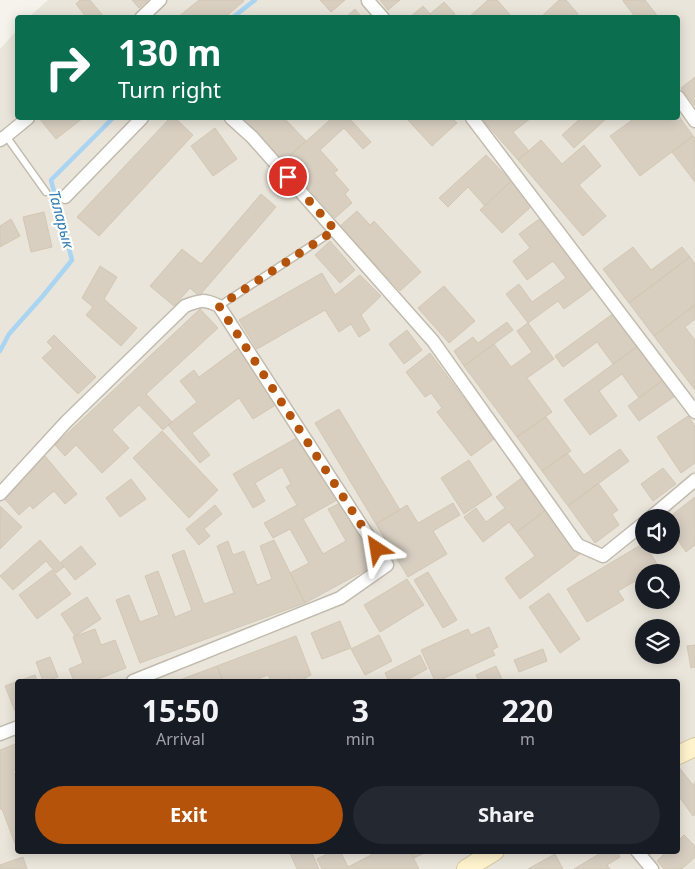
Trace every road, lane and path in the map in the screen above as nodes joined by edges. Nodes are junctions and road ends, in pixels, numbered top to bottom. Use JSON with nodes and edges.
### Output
{"nodes":[{"id":1,"x":160,"y":0,"type":"edge"},
{"id":2,"x":368,"y":0,"type":"edge"},
{"id":3,"x":144,"y":15,"type":"edge"},
{"id":4,"x":380,"y":15,"type":"edge"},
{"id":5,"x":680,"y":101,"type":"edge"},
{"id":6,"x":26,"y":120,"type":"edge"},
{"id":7,"x":140,"y":120,"type":"edge"},
{"id":8,"x":233,"y":120,"type":"edge"},
{"id":9,"x":474,"y":120,"type":"edge"},
{"id":10,"x":695,"y":121,"type":"edge"},
{"id":11,"x":3,"y":138,"type":"edge"},
{"id":12,"x":46,"y":192,"type":"dead end"},
{"id":13,"x":65,"y":197,"type":"dead end"},
{"id":14,"x":335,"y":230,"type":"junction"},
{"id":15,"x":219,"y":306,"type":"junction"},
{"id":16,"x":695,"y":412,"type":"edge"},
{"id":17,"x":695,"y":480,"type":"edge"},
{"id":18,"x":0,"y":494,"type":"edge"},
{"id":19,"x":661,"y":509,"type":"edge"},
{"id":20,"x":635,"y":529,"type":"edge"},
{"id":21,"x":138,"y":679,"type":"edge"},
{"id":22,"x":15,"y":728,"type":"edge"},
{"id":23,"x":0,"y":734,"type":"edge"},
{"id":24,"x":695,"y":747,"type":"edge"},
{"id":25,"x":680,"y":754,"type":"edge"},
{"id":26,"x":490,"y":854,"type":"edge"},
{"id":27,"x":640,"y":854,"type":"edge"},
{"id":28,"x":466,"y":869,"type":"edge"},
{"id":29,"x":652,"y":869,"type":"edge"}],
"edges":[{"from":1,"to":3,"type":"street"},
{"from":2,"to":4,"type":"street"},
{"from":5,"to":10,"type":"street"},
{"from":6,"to":11,"type":"street"},
{"from":7,"to":13,"type":"street"},
{"from":8,"to":14,"type":"street"},
{"from":9,"to":16,"type":"street"},
{"from":11,"to":12,"type":"lane"},
{"from":14,"to":15,"type":"lane"},
{"from":14,"to":20,"type":"street"},
{"from":15,"to":18,"type":"street"},
{"from":15,"to":21,"type":"street"},
{"from":17,"to":19,"type":"street"},
{"from":22,"to":23,"type":"street"},
{"from":24,"to":25,"type":"street"},
{"from":26,"to":28,"type":"street"},
{"from":27,"to":29,"type":"street"}]}
